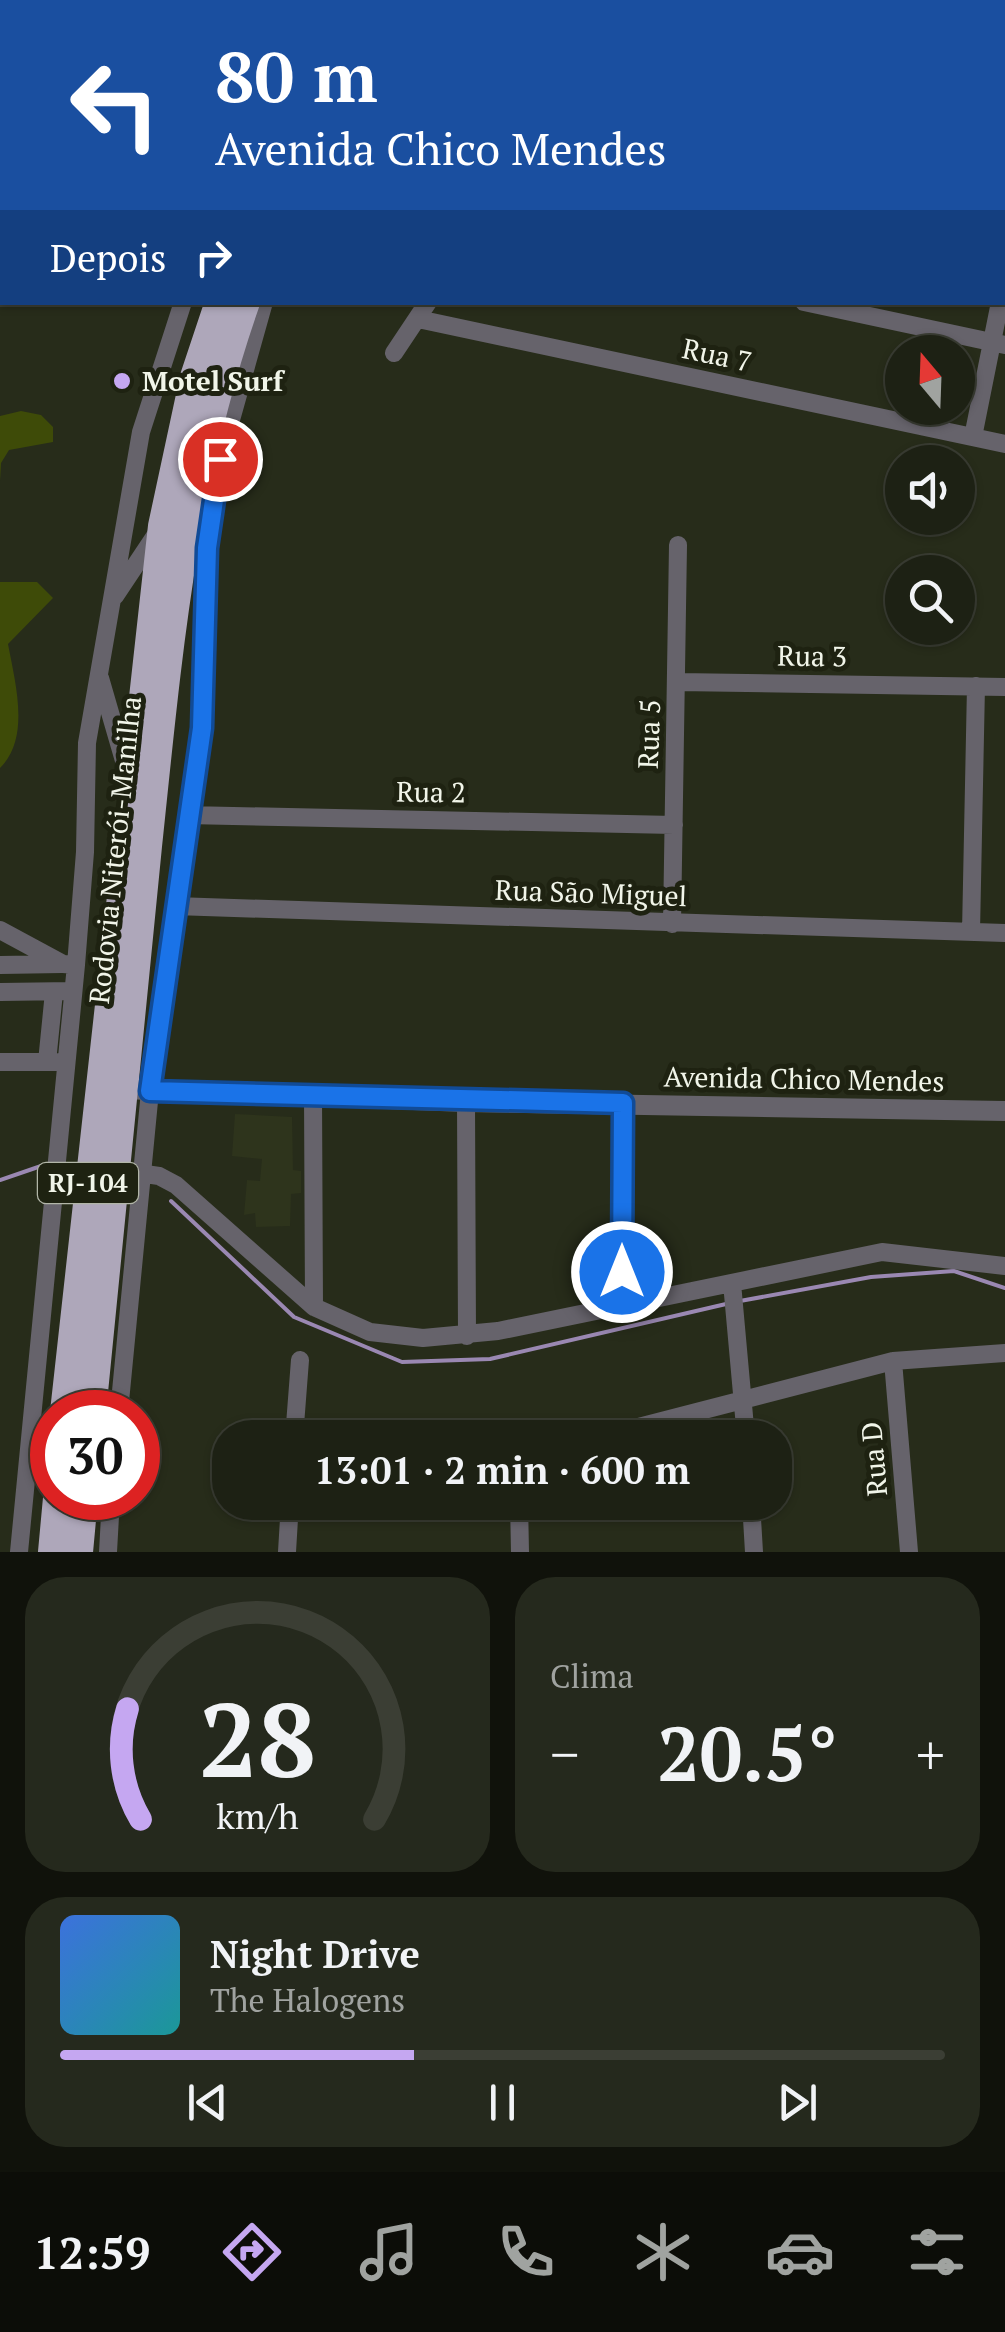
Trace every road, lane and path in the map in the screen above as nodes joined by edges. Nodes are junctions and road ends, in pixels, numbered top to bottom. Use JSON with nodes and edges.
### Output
{"nodes":[{"id":1,"x":182,"y":305,"type":"edge"},
{"id":2,"x":218,"y":305,"type":"edge"},
{"id":3,"x":245,"y":305,"type":"edge"},
{"id":4,"x":263,"y":305,"type":"edge"},
{"id":5,"x":818,"y":305,"type":"edge"},
{"id":6,"x":1000,"y":305,"type":"edge"},
{"id":7,"x":423,"y":311,"type":"edge"},
{"id":8,"x":999,"y":344,"type":"edge"},
{"id":9,"x":394,"y":353,"type":"dead end"},
{"id":10,"x":973,"y":437,"type":"junction"},
{"id":11,"x":1005,"y":444,"type":"edge"},
{"id":12,"x":184,"y":539,"type":"junction"},
{"id":13,"x":678,"y":545,"type":"dead end"},
{"id":14,"x":109,"y":605,"type":"junction"},
{"id":15,"x":98,"y":673,"type":"junction"},
{"id":16,"x":678,"y":682,"type":"junction"},
{"id":17,"x":976,"y":686,"type":"junction"},
{"id":18,"x":1005,"y":686,"type":"edge"},
{"id":19,"x":132,"y":788,"type":"junction"},
{"id":20,"x":187,"y":815,"type":"junction"},
{"id":21,"x":674,"y":825,"type":"junction"},
{"id":22,"x":175,"y":906,"type":"junction"},
{"id":23,"x":672,"y":924,"type":"junction"},
{"id":24,"x":0,"y":930,"type":"edge"},
{"id":25,"x":971,"y":932,"type":"junction"},
{"id":26,"x":1005,"y":934,"type":"edge"},
{"id":27,"x":0,"y":965,"type":"edge"},
{"id":28,"x":69,"y":965,"type":"junction"},
{"id":29,"x":0,"y":992,"type":"edge"},
{"id":30,"x":63,"y":992,"type":"junction"},
{"id":31,"x":0,"y":1062,"type":"edge"},
{"id":32,"x":57,"y":1062,"type":"junction"},
{"id":33,"x":136,"y":1090,"type":"junction"},
{"id":34,"x":313,"y":1094,"type":"junction"},
{"id":35,"x":466,"y":1102,"type":"junction"},
{"id":36,"x":623,"y":1103,"type":"junction"},
{"id":37,"x":1005,"y":1111,"type":"edge"},
{"id":38,"x":60,"y":1127,"type":"junction"},
{"id":39,"x":94,"y":1130,"type":"junction"},
{"id":40,"x":128,"y":1171,"type":"junction"},
{"id":41,"x":1005,"y":1266,"type":"edge"},
{"id":42,"x":733,"y":1297,"type":"junction"},
{"id":43,"x":622,"y":1306,"type":"junction"},
{"id":44,"x":314,"y":1307,"type":"junction"},
{"id":45,"x":467,"y":1336,"type":"junction"},
{"id":46,"x":1005,"y":1353,"type":"edge"},
{"id":47,"x":300,"y":1360,"type":"dead end"},
{"id":48,"x":893,"y":1361,"type":"junction"},
{"id":49,"x":66,"y":1390,"type":"edge"},
{"id":50,"x":95,"y":1390,"type":"edge"},
{"id":51,"x":120,"y":1390,"type":"edge"},
{"id":52,"x":744,"y":1398,"type":"junction"},
{"id":53,"x":296,"y":1420,"type":"edge"},
{"id":54,"x":663,"y":1420,"type":"edge"},
{"id":55,"x":745,"y":1420,"type":"edge"},
{"id":56,"x":55,"y":1520,"type":"edge"},
{"id":57,"x":82,"y":1520,"type":"edge"},
{"id":58,"x":110,"y":1520,"type":"edge"},
{"id":59,"x":289,"y":1520,"type":"edge"},
{"id":60,"x":519,"y":1520,"type":"edge"},
{"id":61,"x":752,"y":1520,"type":"edge"},
{"id":62,"x":19,"y":1552,"type":"edge"},
{"id":63,"x":52,"y":1552,"type":"edge"},
{"id":64,"x":80,"y":1552,"type":"edge"},
{"id":65,"x":108,"y":1552,"type":"edge"},
{"id":66,"x":287,"y":1552,"type":"edge"},
{"id":67,"x":520,"y":1552,"type":"edge"},
{"id":68,"x":754,"y":1552,"type":"edge"},
{"id":69,"x":909,"y":1552,"type":"edge"}],
"edges":[{"from":1,"to":14,"type":"street"},
{"from":2,"to":12,"type":"highway","name":"Rodovia Niterói-Manilha","number":"RJ-104"},
{"from":3,"to":12,"type":"highway","name":"Rodovia Niterói-Manilha","number":"RJ-104"},
{"from":4,"to":12,"type":"street"},
{"from":5,"to":8,"type":"street"},
{"from":6,"to":8,"type":"street"},
{"from":7,"to":9,"type":"street"},
{"from":7,"to":10,"type":"street","name":"Rua 7"},
{"from":8,"to":10,"type":"street"},
{"from":10,"to":11,"type":"street","name":"Rua 7"},
{"from":12,"to":14,"type":"street"},
{"from":12,"to":19,"type":"highway","name":"Rodovia Niterói-Manilha","number":"RJ-104"},
{"from":12,"to":20,"type":"street"},
{"from":12,"to":33,"type":"highway","name":"Rodovia Niterói-Manilha","number":"RJ-104"},
{"from":13,"to":16,"type":"street","name":"Rua 5"},
{"from":14,"to":15,"type":"street"},
{"from":15,"to":19,"type":"street"},
{"from":15,"to":28,"type":"street"},
{"from":16,"to":17,"type":"street","name":"Rua 3"},
{"from":16,"to":21,"type":"street","name":"Rua 5"},
{"from":17,"to":18,"type":"street","name":"Rua 3"},
{"from":17,"to":25,"type":"street"},
{"from":19,"to":39,"type":"highway","name":"Rodovia Niterói-Manilha","number":"RJ-104"},
{"from":20,"to":21,"type":"street","name":"Rua 2"},
{"from":20,"to":22,"type":"street"},
{"from":21,"to":23,"type":"street","name":"Rua 5"},
{"from":22,"to":23,"type":"street","name":"Rua São Miguel"},
{"from":22,"to":33,"type":"street"},
{"from":23,"to":25,"type":"street","name":"Rua São Miguel"},
{"from":24,"to":28,"type":"street"},
{"from":25,"to":26,"type":"street","name":"Rua São Miguel"},
{"from":27,"to":28,"type":"street"},
{"from":28,"to":30,"type":"street"},
{"from":29,"to":30,"type":"street"},
{"from":30,"to":32,"type":"street"},
{"from":31,"to":32,"type":"street"},
{"from":32,"to":38,"type":"street"},
{"from":33,"to":34,"type":"street","name":"Avenida Chico Mendes"},
{"from":33,"to":40,"type":"highway","name":"Rodovia Niterói-Manilha","number":"RJ-104"},
{"from":34,"to":35,"type":"street","name":"Avenida Chico Mendes"},
{"from":34,"to":44,"type":"street"},
{"from":35,"to":36,"type":"street","name":"Avenida Chico Mendes"},
{"from":35,"to":45,"type":"street"},
{"from":36,"to":37,"type":"street","name":"Avenida Chico Mendes"},
{"from":36,"to":43,"type":"street"},
{"from":38,"to":39,"type":"street"},
{"from":38,"to":62,"type":"street"},
{"from":39,"to":49,"type":"highway","name":"Rodovia Niterói-Manilha","number":"RJ-104"},
{"from":40,"to":44,"type":"street"},
{"from":40,"to":50,"type":"highway","name":"Rodovia Niterói-Manilha","number":"RJ-104"},
{"from":40,"to":51,"type":"street"},
{"from":41,"to":42,"type":"street"},
{"from":42,"to":43,"type":"street"},
{"from":42,"to":52,"type":"street"},
{"from":43,"to":45,"type":"street"},
{"from":44,"to":45,"type":"street"},
{"from":46,"to":48,"type":"street"},
{"from":47,"to":53,"type":"street"},
{"from":48,"to":52,"type":"street"},
{"from":48,"to":69,"type":"street","name":"Rua D"},
{"from":52,"to":54,"type":"street"},
{"from":52,"to":55,"type":"street"},
{"from":56,"to":63,"type":"highway"},
{"from":57,"to":64,"type":"highway"},
{"from":58,"to":65,"type":"street"},
{"from":59,"to":66,"type":"street"},
{"from":60,"to":67,"type":"street"},
{"from":61,"to":68,"type":"street"}]}
